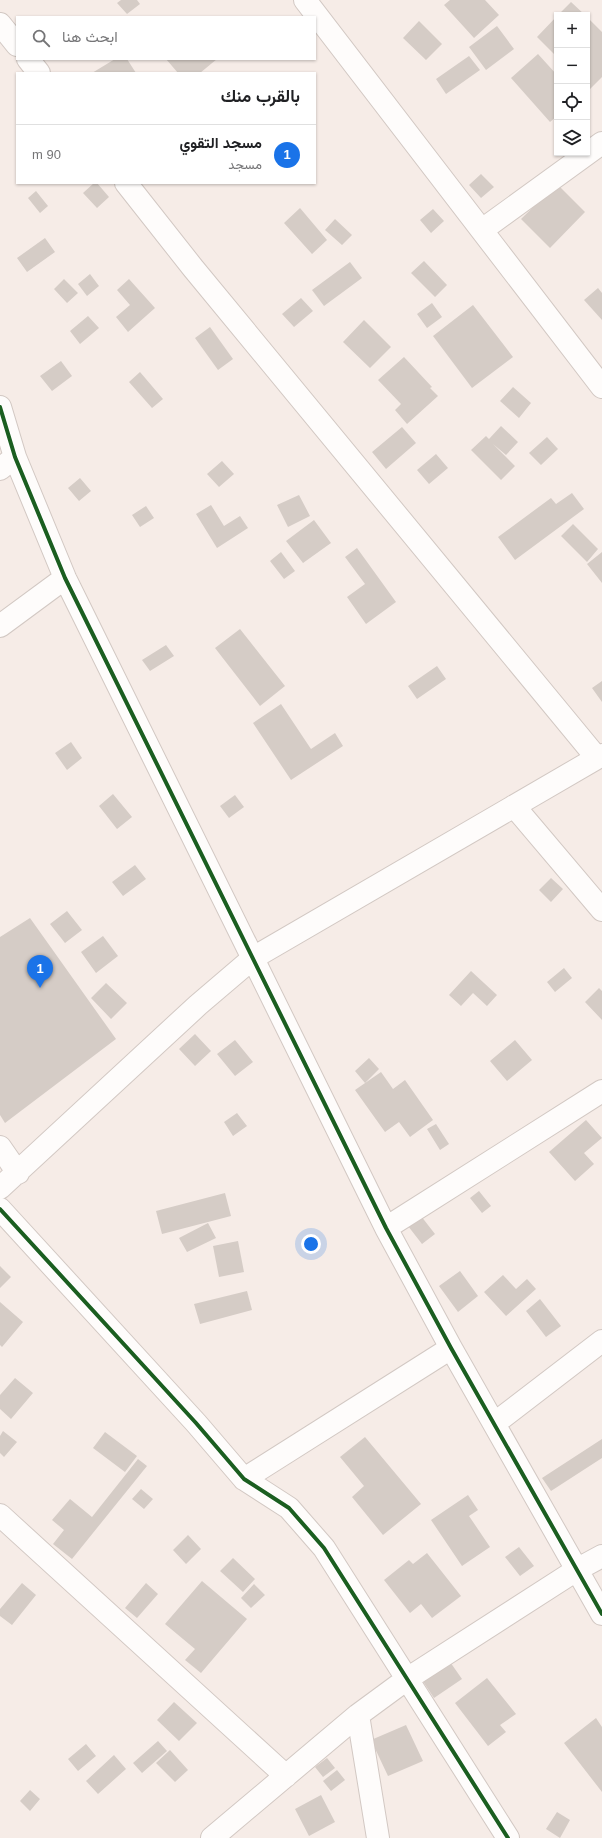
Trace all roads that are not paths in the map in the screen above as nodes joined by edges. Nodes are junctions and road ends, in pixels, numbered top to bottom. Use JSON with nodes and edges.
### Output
{"nodes":[{"id":1,"x":304,"y":0,"type":"edge"},
{"id":2,"x":0,"y":24,"type":"edge"},
{"id":3,"x":16,"y":44,"type":"edge"},
{"id":4,"x":29,"y":60,"type":"edge"},
{"id":5,"x":38,"y":72,"type":"edge"},
{"id":6,"x":602,"y":142,"type":"edge"},
{"id":7,"x":127,"y":184,"type":"edge"},
{"id":8,"x":482,"y":230,"type":"junction"},
{"id":9,"x":602,"y":387,"type":"edge"},
{"id":10,"x":0,"y":407,"type":"edge"},
{"id":11,"x":8,"y":463,"type":"edge"},
{"id":12,"x":65,"y":578,"type":"junction"},
{"id":13,"x":0,"y":626,"type":"edge"},
{"id":14,"x":599,"y":756,"type":"edge"},
{"id":15,"x":514,"y":806,"type":"junction"},
{"id":16,"x":602,"y":910,"type":"edge"},
{"id":17,"x":253,"y":958,"type":"junction"},
{"id":18,"x":602,"y":1091,"type":"edge"},
{"id":19,"x":0,"y":1147,"type":"edge"},
{"id":20,"x":18,"y":1172,"type":"junction"},
{"id":21,"x":0,"y":1188,"type":"edge"},
{"id":22,"x":0,"y":1209,"type":"edge"},
{"id":23,"x":386,"y":1228,"type":"junction"},
{"id":24,"x":602,"y":1341,"type":"edge"},
{"id":25,"x":451,"y":1348,"type":"junction"},
{"id":26,"x":495,"y":1423,"type":"junction"},
{"id":27,"x":244,"y":1479,"type":"junction"},
{"id":28,"x":0,"y":1515,"type":"edge"},
{"id":29,"x":602,"y":1556,"type":"edge"},
{"id":30,"x":578,"y":1569,"type":"junction"},
{"id":31,"x":602,"y":1614,"type":"edge"},
{"id":32,"x":407,"y":1679,"type":"junction"},
{"id":33,"x":358,"y":1715,"type":"junction"},
{"id":34,"x":286,"y":1776,"type":"junction"},
{"id":35,"x":212,"y":1838,"type":"edge"},
{"id":36,"x":378,"y":1838,"type":"edge"},
{"id":37,"x":508,"y":1838,"type":"edge"}],
"edges":[{"from":1,"to":8,"type":"street"},
{"from":2,"to":3,"type":"street"},
{"from":4,"to":5,"type":"street"},
{"from":6,"to":8,"type":"street"},
{"from":7,"to":14,"type":"street"},
{"from":8,"to":9,"type":"street"},
{"from":10,"to":11,"type":"street"},
{"from":11,"to":12,"type":"street"},
{"from":12,"to":13,"type":"street"},
{"from":12,"to":17,"type":"street"},
{"from":14,"to":15,"type":"street"},
{"from":15,"to":16,"type":"street"},
{"from":15,"to":17,"type":"street"},
{"from":17,"to":20,"type":"street"},
{"from":17,"to":23,"type":"street"},
{"from":18,"to":23,"type":"street"},
{"from":19,"to":20,"type":"street"},
{"from":20,"to":21,"type":"street"},
{"from":22,"to":27,"type":"street"},
{"from":23,"to":25,"type":"street"},
{"from":24,"to":26,"type":"street"},
{"from":25,"to":26,"type":"street"},
{"from":25,"to":27,"type":"street"},
{"from":26,"to":30,"type":"street"},
{"from":27,"to":32,"type":"street"},
{"from":28,"to":34,"type":"street"},
{"from":29,"to":30,"type":"street"},
{"from":30,"to":31,"type":"street"},
{"from":30,"to":32,"type":"street"},
{"from":32,"to":33,"type":"street"},
{"from":32,"to":37,"type":"street"},
{"from":33,"to":34,"type":"street"},
{"from":33,"to":36,"type":"street"},
{"from":34,"to":35,"type":"street"}]}
